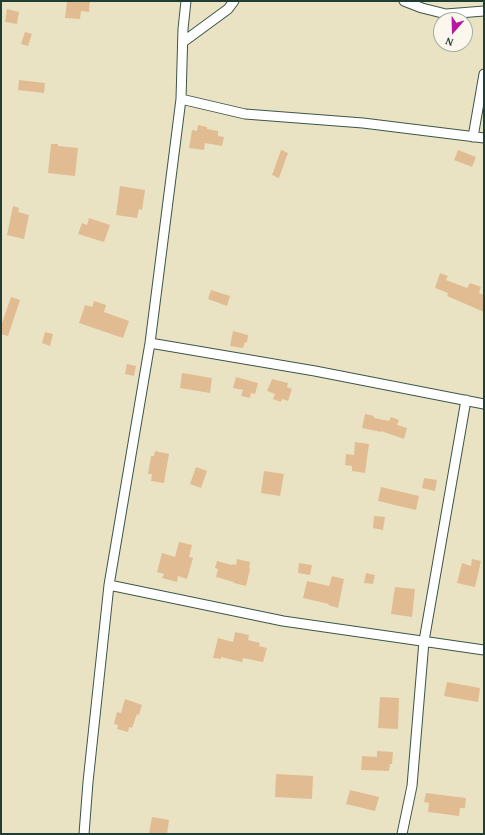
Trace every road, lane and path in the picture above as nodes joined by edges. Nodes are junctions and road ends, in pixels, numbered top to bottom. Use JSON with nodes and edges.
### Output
{"nodes":[{"id":1,"x":186,"y":1,"type":"edge"},
{"id":2,"x":234,"y":1,"type":"edge"},
{"id":3,"x":404,"y":1,"type":"edge"},
{"id":4,"x":484,"y":11,"type":"edge"},
{"id":5,"x":183,"y":42,"type":"junction"},
{"id":6,"x":484,"y":74,"type":"edge"},
{"id":7,"x":181,"y":99,"type":"junction"},
{"id":8,"x":473,"y":137,"type":"junction"},
{"id":9,"x":484,"y":138,"type":"edge"},
{"id":10,"x":150,"y":343,"type":"junction"},
{"id":11,"x":466,"y":400,"type":"junction"},
{"id":12,"x":484,"y":404,"type":"edge"},
{"id":13,"x":109,"y":585,"type":"junction"},
{"id":14,"x":424,"y":641,"type":"junction"},
{"id":15,"x":484,"y":650,"type":"edge"},
{"id":16,"x":84,"y":834,"type":"edge"},
{"id":17,"x":402,"y":834,"type":"edge"}],
"edges":[{"from":1,"to":5,"type":"street"},
{"from":2,"to":5,"type":"street"},
{"from":3,"to":4,"type":"street"},
{"from":5,"to":7,"type":"street"},
{"from":6,"to":8,"type":"street"},
{"from":7,"to":8,"type":"street"},
{"from":7,"to":10,"type":"street"},
{"from":8,"to":9,"type":"street"},
{"from":10,"to":11,"type":"street"},
{"from":10,"to":13,"type":"street"},
{"from":11,"to":12,"type":"street"},
{"from":11,"to":14,"type":"street"},
{"from":13,"to":14,"type":"street"},
{"from":13,"to":16,"type":"street"},
{"from":14,"to":15,"type":"street"},
{"from":14,"to":17,"type":"street"}]}
